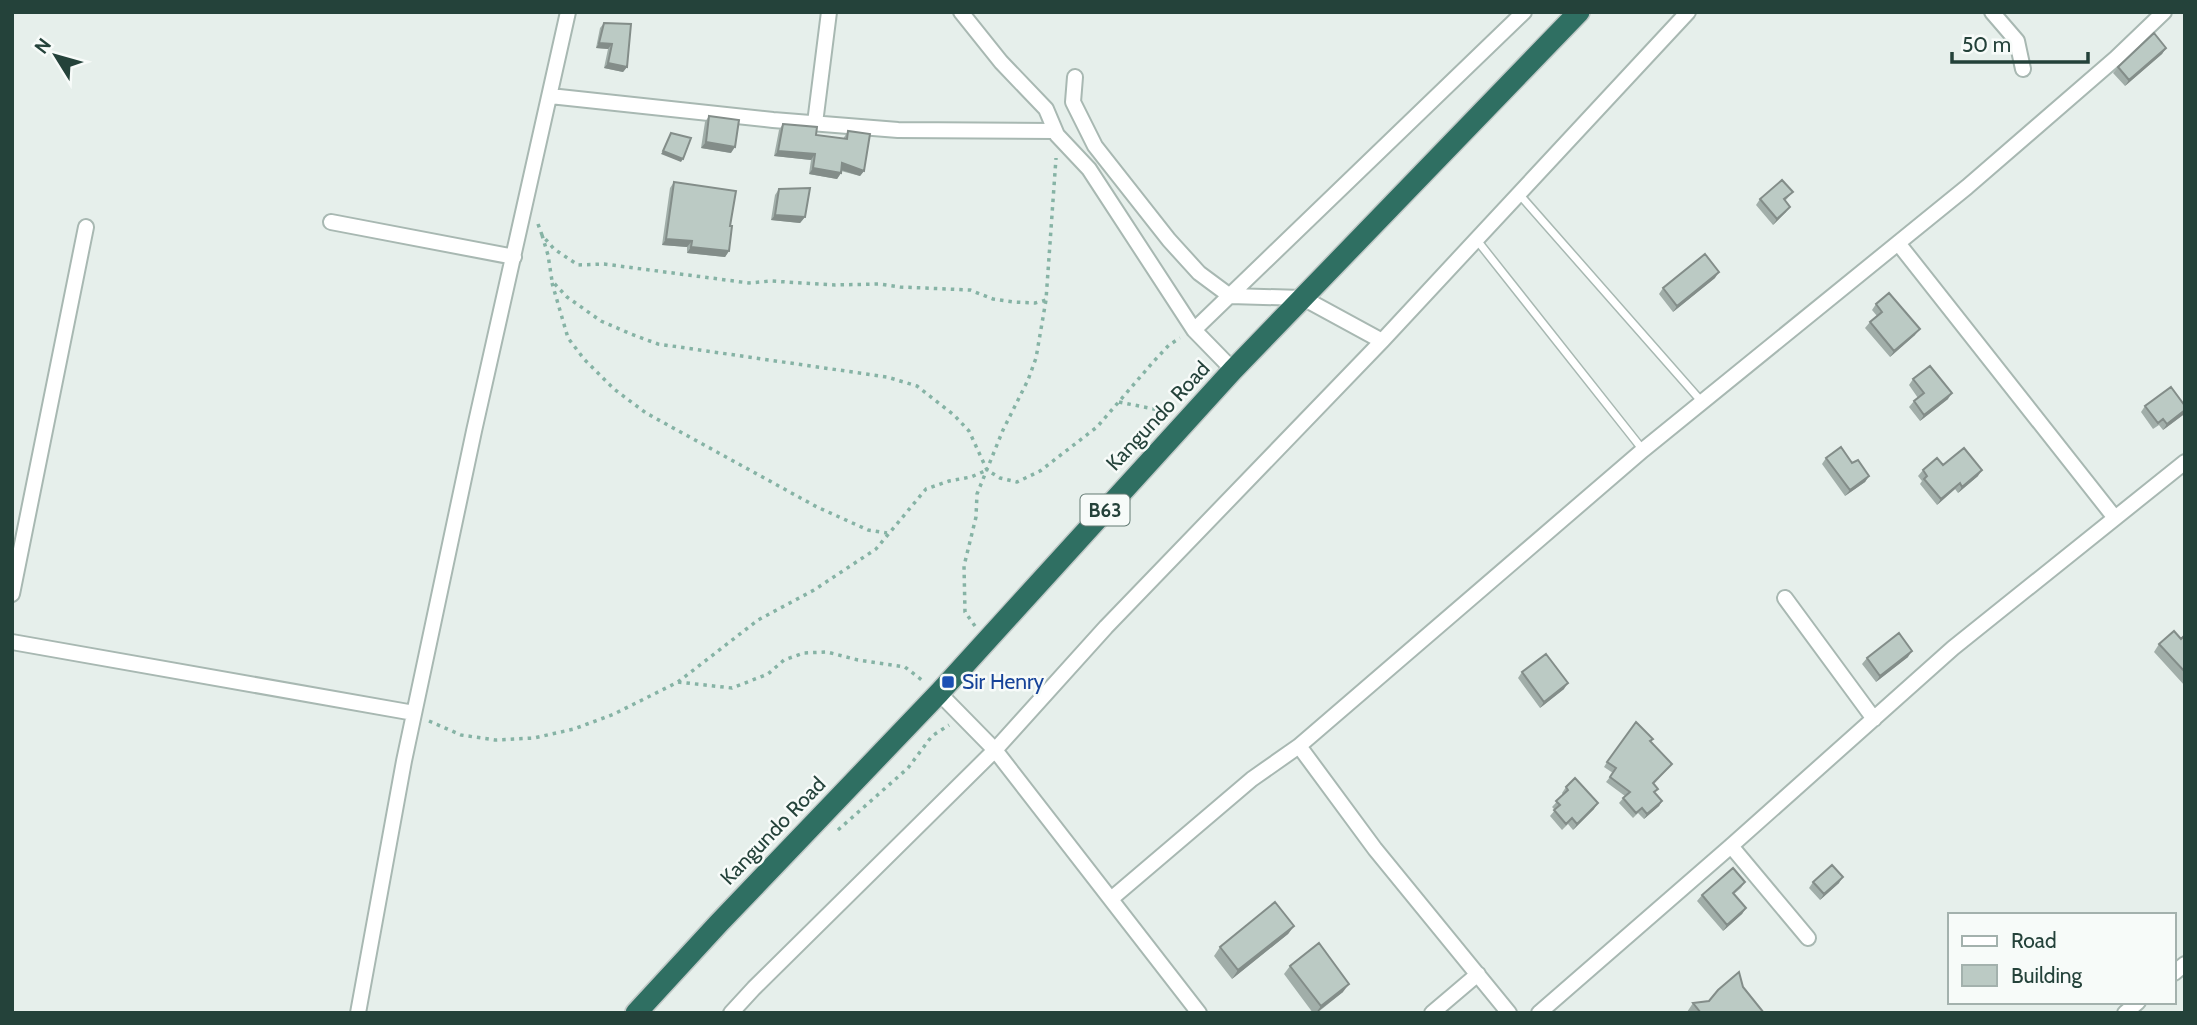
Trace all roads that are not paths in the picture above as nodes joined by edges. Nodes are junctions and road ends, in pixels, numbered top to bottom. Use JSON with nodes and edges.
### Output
{"nodes":[{"id":1,"x":568,"y":12,"type":"edge"},
{"id":2,"x":829,"y":12,"type":"edge"},
{"id":3,"x":961,"y":12,"type":"edge"},
{"id":4,"x":1524,"y":12,"type":"edge"},
{"id":5,"x":1579,"y":12,"type":"edge"},
{"id":6,"x":1688,"y":12,"type":"edge"},
{"id":7,"x":1992,"y":12,"type":"edge"},
{"id":8,"x":2164,"y":12,"type":"edge"},
{"id":9,"x":2023,"y":69,"type":"dead end"},
{"id":10,"x":1075,"y":77,"type":"dead end"},
{"id":11,"x":550,"y":96,"type":"junction"},
{"id":12,"x":815,"y":123,"type":"junction"},
{"id":13,"x":1056,"y":133,"type":"junction"},
{"id":14,"x":1518,"y":194,"type":"junction"},
{"id":15,"x":331,"y":222,"type":"dead end"},
{"id":16,"x":86,"y":227,"type":"dead end"},
{"id":17,"x":1476,"y":239,"type":"junction"},
{"id":18,"x":1898,"y":243,"type":"junction"},
{"id":19,"x":514,"y":257,"type":"junction"},
{"id":20,"x":1230,"y":296,"type":"junction"},
{"id":21,"x":1303,"y":298,"type":"junction"},
{"id":22,"x":1194,"y":330,"type":"junction"},
{"id":23,"x":1382,"y":341,"type":"junction"},
{"id":24,"x":1233,"y":370,"type":"junction"},
{"id":25,"x":1702,"y":402,"type":"junction"},
{"id":26,"x":1643,"y":450,"type":"junction"},
{"id":27,"x":2185,"y":462,"type":"edge"},
{"id":28,"x":2115,"y":518,"type":"junction"},
{"id":29,"x":12,"y":594,"type":"edge"},
{"id":30,"x":1784,"y":598,"type":"dead end"},
{"id":31,"x":12,"y":642,"type":"edge"},
{"id":32,"x":939,"y":694,"type":"junction"},
{"id":33,"x":414,"y":713,"type":"junction"},
{"id":34,"x":1874,"y":719,"type":"junction"},
{"id":35,"x":1299,"y":746,"type":"junction"},
{"id":36,"x":995,"y":750,"type":"junction"},
{"id":37,"x":1731,"y":846,"type":"junction"},
{"id":38,"x":1111,"y":899,"type":"junction"},
{"id":39,"x":1808,"y":938,"type":"dead end"},
{"id":40,"x":1478,"y":974,"type":"junction"},
{"id":41,"x":358,"y":1013,"type":"edge"},
{"id":42,"x":636,"y":1013,"type":"edge"},
{"id":43,"x":732,"y":1013,"type":"edge"},
{"id":44,"x":1199,"y":1013,"type":"edge"},
{"id":45,"x":1432,"y":1013,"type":"edge"},
{"id":46,"x":1509,"y":1013,"type":"edge"},
{"id":47,"x":1539,"y":1013,"type":"edge"}],
"edges":[{"from":1,"to":11,"type":"street"},
{"from":2,"to":12,"type":"street"},
{"from":3,"to":13,"type":"street"},
{"from":4,"to":20,"type":"street"},
{"from":5,"to":21,"type":"highway","name":"Kangundo Road","number":"B63"},
{"from":6,"to":14,"type":"street"},
{"from":7,"to":9,"type":"street"},
{"from":8,"to":18,"type":"street"},
{"from":10,"to":20,"type":"street"},
{"from":11,"to":12,"type":"street"},
{"from":11,"to":19,"type":"street"},
{"from":12,"to":13,"type":"street"},
{"from":13,"to":22,"type":"street"},
{"from":14,"to":17,"type":"street"},
{"from":14,"to":25,"type":"lane"},
{"from":15,"to":19,"type":"street"},
{"from":16,"to":29,"type":"street"},
{"from":17,"to":23,"type":"street"},
{"from":17,"to":26,"type":"lane"},
{"from":18,"to":25,"type":"street"},
{"from":18,"to":28,"type":"street"},
{"from":19,"to":33,"type":"street"},
{"from":20,"to":21,"type":"street"},
{"from":20,"to":22,"type":"street"},
{"from":21,"to":23,"type":"street"},
{"from":21,"to":24,"type":"highway","name":"Kangundo Road","number":"B63"},
{"from":22,"to":24,"type":"street"},
{"from":23,"to":36,"type":"street"},
{"from":24,"to":32,"type":"highway","name":"Kangundo Road","number":"B63"},
{"from":25,"to":26,"type":"street"},
{"from":26,"to":35,"type":"street"},
{"from":27,"to":28,"type":"street"},
{"from":28,"to":34,"type":"street"},
{"from":30,"to":34,"type":"street"},
{"from":31,"to":33,"type":"street"},
{"from":32,"to":36,"type":"street"},
{"from":32,"to":42,"type":"highway","name":"Kangundo Road","number":"B63"},
{"from":33,"to":41,"type":"street"},
{"from":34,"to":37,"type":"street"},
{"from":35,"to":38,"type":"street"},
{"from":35,"to":40,"type":"street"},
{"from":36,"to":38,"type":"street"},
{"from":36,"to":43,"type":"street"},
{"from":37,"to":39,"type":"street"},
{"from":37,"to":47,"type":"street"},
{"from":38,"to":44,"type":"street"},
{"from":40,"to":45,"type":"street"},
{"from":40,"to":46,"type":"street"}]}
